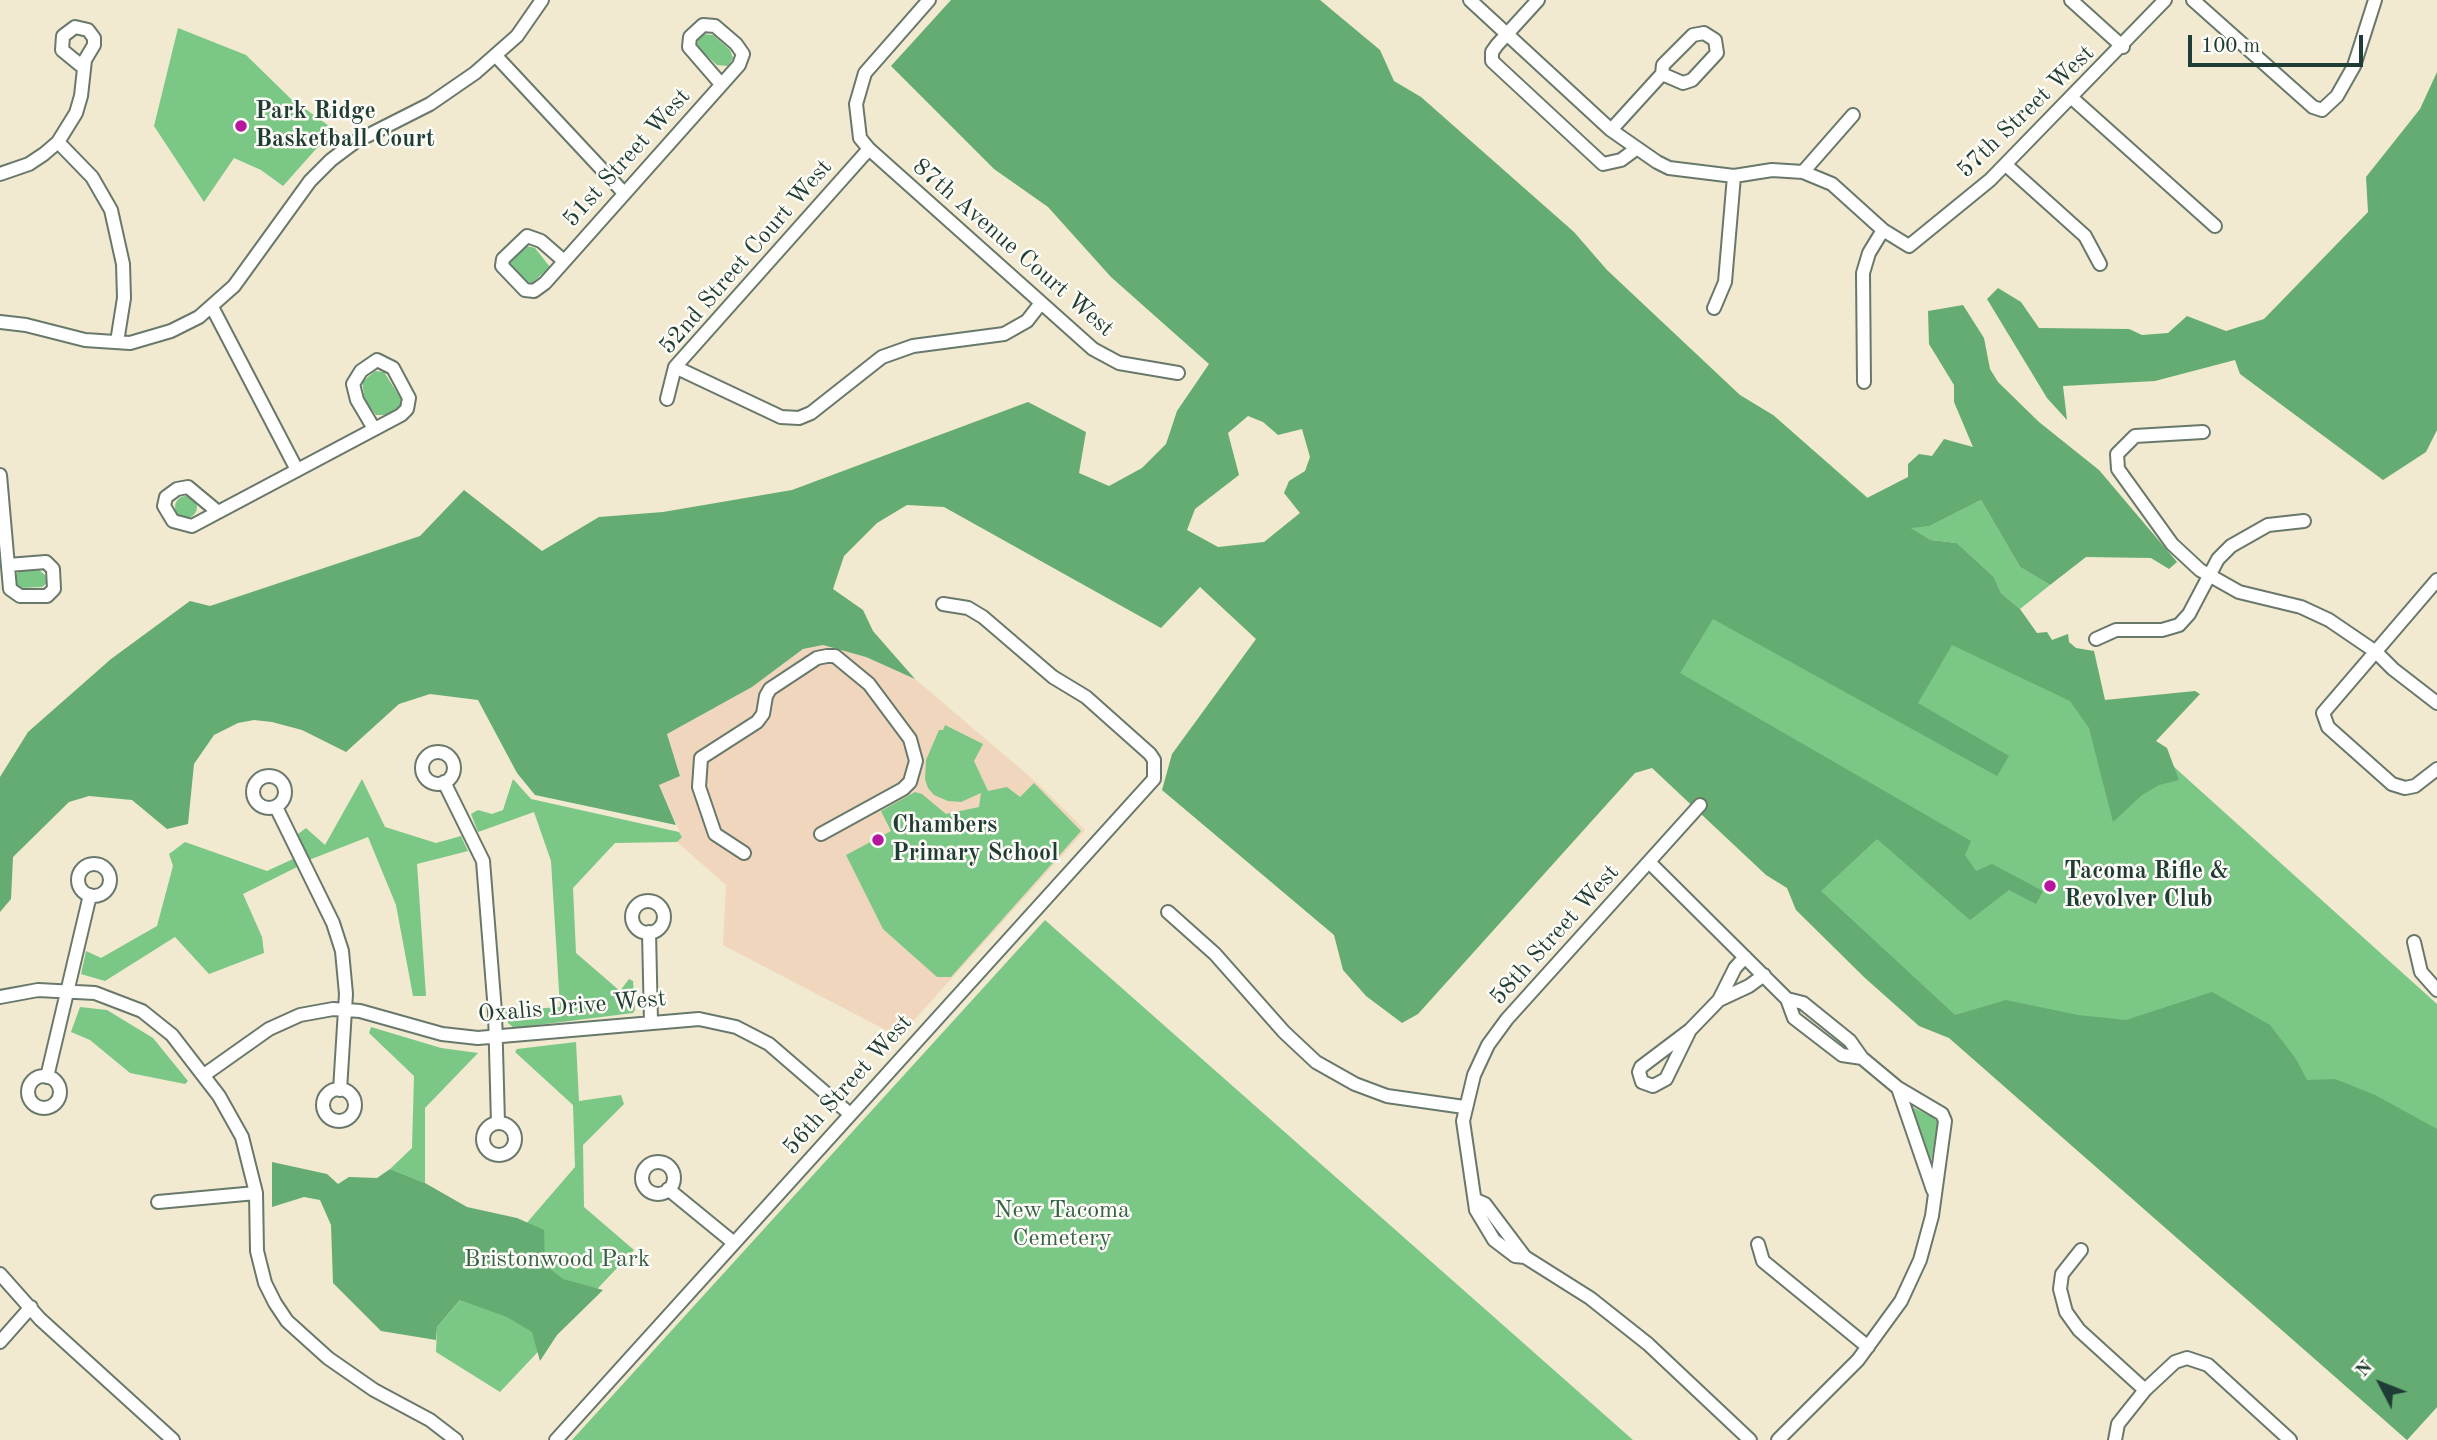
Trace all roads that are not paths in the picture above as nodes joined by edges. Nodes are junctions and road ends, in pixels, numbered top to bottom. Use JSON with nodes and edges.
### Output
{"nodes":[{"id":1,"x":541,"y":0,"type":"edge"},
{"id":2,"x":929,"y":0,"type":"edge"},
{"id":3,"x":1470,"y":0,"type":"edge"},
{"id":4,"x":1538,"y":0,"type":"edge"},
{"id":5,"x":2071,"y":0,"type":"edge"},
{"id":6,"x":2165,"y":0,"type":"edge"},
{"id":7,"x":2193,"y":0,"type":"edge"},
{"id":8,"x":2375,"y":0,"type":"edge"},
{"id":9,"x":1509,"y":34,"type":"junction"},
{"id":10,"x":2123,"y":47,"type":"junction"},
{"id":11,"x":496,"y":56,"type":"junction"},
{"id":12,"x":84,"y":68,"type":"dead end"},
{"id":13,"x":1662,"y":74,"type":"junction"},
{"id":14,"x":721,"y":83,"type":"junction"},
{"id":15,"x":2072,"y":98,"type":"junction"},
{"id":16,"x":1853,"y":115,"type":"dead end"},
{"id":17,"x":1612,"y":130,"type":"junction"},
{"id":18,"x":58,"y":142,"type":"junction"},
{"id":19,"x":869,"y":149,"type":"junction"},
{"id":20,"x":1636,"y":149,"type":"junction"},
{"id":21,"x":2006,"y":164,"type":"junction"},
{"id":22,"x":1803,"y":172,"type":"junction"},
{"id":23,"x":0,"y":174,"type":"edge"},
{"id":24,"x":1734,"y":176,"type":"junction"},
{"id":25,"x":624,"y":193,"type":"junction"},
{"id":26,"x":2215,"y":226,"type":"dead end"},
{"id":27,"x":1884,"y":229,"type":"junction"},
{"id":28,"x":564,"y":261,"type":"junction"},
{"id":29,"x":2099,"y":264,"type":"dead end"},
{"id":30,"x":1041,"y":303,"type":"junction"},
{"id":31,"x":212,"y":307,"type":"junction"},
{"id":32,"x":1714,"y":308,"type":"dead end"},
{"id":33,"x":0,"y":322,"type":"edge"},
{"id":34,"x":117,"y":342,"type":"junction"},
{"id":35,"x":675,"y":367,"type":"junction"},
{"id":36,"x":1178,"y":373,"type":"dead end"},
{"id":37,"x":1864,"y":382,"type":"dead end"},
{"id":38,"x":667,"y":399,"type":"dead end"},
{"id":39,"x":373,"y":428,"type":"junction"},
{"id":40,"x":2203,"y":432,"type":"dead end"},
{"id":41,"x":296,"y":468,"type":"junction"},
{"id":42,"x":0,"y":475,"type":"edge"},
{"id":43,"x":218,"y":512,"type":"dead end"},
{"id":44,"x":2304,"y":521,"type":"dead end"},
{"id":45,"x":8,"y":565,"type":"dead end"},
{"id":46,"x":2209,"y":575,"type":"junction"},
{"id":47,"x":2437,"y":580,"type":"edge"},
{"id":48,"x":943,"y":604,"type":"dead end"},
{"id":49,"x":2096,"y":639,"type":"dead end"},
{"id":50,"x":2376,"y":652,"type":"junction"},
{"id":51,"x":2437,"y":703,"type":"edge"},
{"id":52,"x":2437,"y":769,"type":"edge"},
{"id":53,"x":444,"y":782,"type":"dead end"},
{"id":54,"x":1700,"y":805,"type":"dead end"},
{"id":55,"x":276,"y":807,"type":"dead end"},
{"id":56,"x":821,"y":834,"type":"dead end"},
{"id":57,"x":744,"y":853,"type":"dead end"},
{"id":58,"x":1649,"y":862,"type":"junction"},
{"id":59,"x":90,"y":895,"type":"dead end"},
{"id":60,"x":1168,"y":912,"type":"dead end"},
{"id":61,"x":649,"y":932,"type":"dead end"},
{"id":62,"x":2414,"y":942,"type":"dead end"},
{"id":63,"x":1745,"y":957,"type":"junction"},
{"id":64,"x":1764,"y":975,"type":"junction"},
{"id":65,"x":70,"y":990,"type":"junction"},
{"id":66,"x":2437,"y":990,"type":"edge"},
{"id":67,"x":0,"y":997,"type":"edge"},
{"id":68,"x":1719,"y":1000,"type":"junction"},
{"id":69,"x":345,"y":1009,"type":"junction"},
{"id":70,"x":651,"y":1021,"type":"junction"},
{"id":71,"x":1690,"y":1030,"type":"junction"},
{"id":72,"x":496,"y":1038,"type":"junction"},
{"id":73,"x":204,"y":1075,"type":"junction"},
{"id":74,"x":47,"y":1077,"type":"dead end"},
{"id":75,"x":1898,"y":1087,"type":"junction"},
{"id":76,"x":340,"y":1090,"type":"dead end"},
{"id":77,"x":1464,"y":1107,"type":"junction"},
{"id":78,"x":850,"y":1114,"type":"junction"},
{"id":79,"x":498,"y":1123,"type":"dead end"},
{"id":80,"x":668,"y":1189,"type":"dead end"},
{"id":81,"x":256,"y":1193,"type":"junction"},
{"id":82,"x":1935,"y":1194,"type":"junction"},
{"id":83,"x":158,"y":1202,"type":"dead end"},
{"id":84,"x":734,"y":1243,"type":"junction"},
{"id":85,"x":1758,"y":1244,"type":"dead end"},
{"id":86,"x":2081,"y":1250,"type":"dead end"},
{"id":87,"x":0,"y":1273,"type":"edge"},
{"id":88,"x":31,"y":1307,"type":"junction"},
{"id":89,"x":0,"y":1342,"type":"edge"},
{"id":90,"x":1868,"y":1347,"type":"junction"},
{"id":91,"x":2145,"y":1390,"type":"junction"},
{"id":92,"x":173,"y":1440,"type":"edge"},
{"id":93,"x":456,"y":1440,"type":"edge"},
{"id":94,"x":556,"y":1440,"type":"edge"},
{"id":95,"x":1750,"y":1440,"type":"edge"},
{"id":96,"x":1778,"y":1440,"type":"edge"},
{"id":97,"x":2115,"y":1440,"type":"edge"},
{"id":98,"x":2290,"y":1440,"type":"edge"}],
"edges":[{"from":1,"to":11,"type":"street"},
{"from":2,"to":19,"type":"street"},
{"from":3,"to":9,"type":"street"},
{"from":4,"to":9,"type":"street"},
{"from":5,"to":10,"type":"street"},
{"from":6,"to":10,"type":"street","name":"57th Street West"},
{"from":7,"to":8,"type":"street"},
{"from":9,"to":17,"type":"street"},
{"from":9,"to":20,"type":"street"},
{"from":10,"to":15,"type":"street","name":"57th Street West"},
{"from":11,"to":25,"type":"street"},
{"from":11,"to":31,"type":"street"},
{"from":12,"to":18,"type":"street"},
{"from":13,"to":13,"type":"street"},
{"from":13,"to":17,"type":"street"},
{"from":14,"to":14,"type":"street","name":"51st Street West"},
{"from":14,"to":25,"type":"street","name":"51st Street West"},
{"from":15,"to":21,"type":"street","name":"57th Street West"},
{"from":15,"to":26,"type":"street"},
{"from":16,"to":22,"type":"street"},
{"from":17,"to":20,"type":"street"},
{"from":18,"to":23,"type":"street"},
{"from":18,"to":34,"type":"street"},
{"from":19,"to":30,"type":"street","name":"87th Avenue Court West"},
{"from":19,"to":35,"type":"street","name":"52nd Street Court West"},
{"from":20,"to":24,"type":"street"},
{"from":21,"to":27,"type":"street","name":"57th Street West"},
{"from":21,"to":29,"type":"street"},
{"from":22,"to":24,"type":"street"},
{"from":22,"to":27,"type":"street"},
{"from":24,"to":32,"type":"street"},
{"from":25,"to":28,"type":"street","name":"51st Street West"},
{"from":27,"to":37,"type":"street"},
{"from":28,"to":28,"type":"street","name":"51st Street West"},
{"from":30,"to":35,"type":"street"},
{"from":30,"to":36,"type":"street","name":"87th Avenue Court West"},
{"from":31,"to":34,"type":"street"},
{"from":31,"to":41,"type":"street"},
{"from":33,"to":34,"type":"street"},
{"from":35,"to":38,"type":"street","name":"52nd Street Court West"},
{"from":39,"to":39,"type":"street"},
{"from":39,"to":41,"type":"street"},
{"from":40,"to":46,"type":"street"},
{"from":41,"to":43,"type":"street"},
{"from":42,"to":45,"type":"street"},
{"from":44,"to":46,"type":"street"},
{"from":46,"to":49,"type":"street"},
{"from":46,"to":50,"type":"street"},
{"from":47,"to":50,"type":"street"},
{"from":48,"to":78,"type":"street","name":"56th Street West"},
{"from":50,"to":51,"type":"street"},
{"from":50,"to":52,"type":"street"},
{"from":53,"to":72,"type":"street"},
{"from":54,"to":58,"type":"street","name":"58th Street West"},
{"from":55,"to":69,"type":"street"},
{"from":56,"to":57,"type":"street"},
{"from":58,"to":63,"type":"street"},
{"from":58,"to":77,"type":"street","name":"58th Street West"},
{"from":59,"to":65,"type":"street"},
{"from":60,"to":77,"type":"street"},
{"from":61,"to":70,"type":"street"},
{"from":62,"to":66,"type":"street"},
{"from":63,"to":64,"type":"street"},
{"from":63,"to":68,"type":"street"},
{"from":64,"to":68,"type":"street"},
{"from":64,"to":75,"type":"street"},
{"from":65,"to":67,"type":"street"},
{"from":65,"to":73,"type":"street"},
{"from":65,"to":74,"type":"street"},
{"from":68,"to":71,"type":"street"},
{"from":69,"to":72,"type":"street","name":"Oxalis Drive West"},
{"from":69,"to":73,"type":"street","name":"Oxalis Drive West"},
{"from":69,"to":76,"type":"street"},
{"from":70,"to":72,"type":"street","name":"Oxalis Drive West"},
{"from":70,"to":78,"type":"street","name":"Oxalis Drive West"},
{"from":71,"to":71,"type":"street"},
{"from":72,"to":79,"type":"street"},
{"from":73,"to":81,"type":"street"},
{"from":75,"to":82,"type":"street"},
{"from":75,"to":82,"type":"street"},
{"from":77,"to":95,"type":"street"},
{"from":78,"to":84,"type":"street","name":"56th Street West"},
{"from":80,"to":84,"type":"street"},
{"from":81,"to":83,"type":"street"},
{"from":81,"to":93,"type":"street"},
{"from":82,"to":90,"type":"street"},
{"from":84,"to":94,"type":"street","name":"56th Street West"},
{"from":85,"to":90,"type":"street"},
{"from":86,"to":91,"type":"street"},
{"from":87,"to":88,"type":"street"},
{"from":88,"to":89,"type":"street"},
{"from":88,"to":92,"type":"street"},
{"from":90,"to":96,"type":"street"},
{"from":91,"to":97,"type":"street"},
{"from":91,"to":98,"type":"street"}]}
